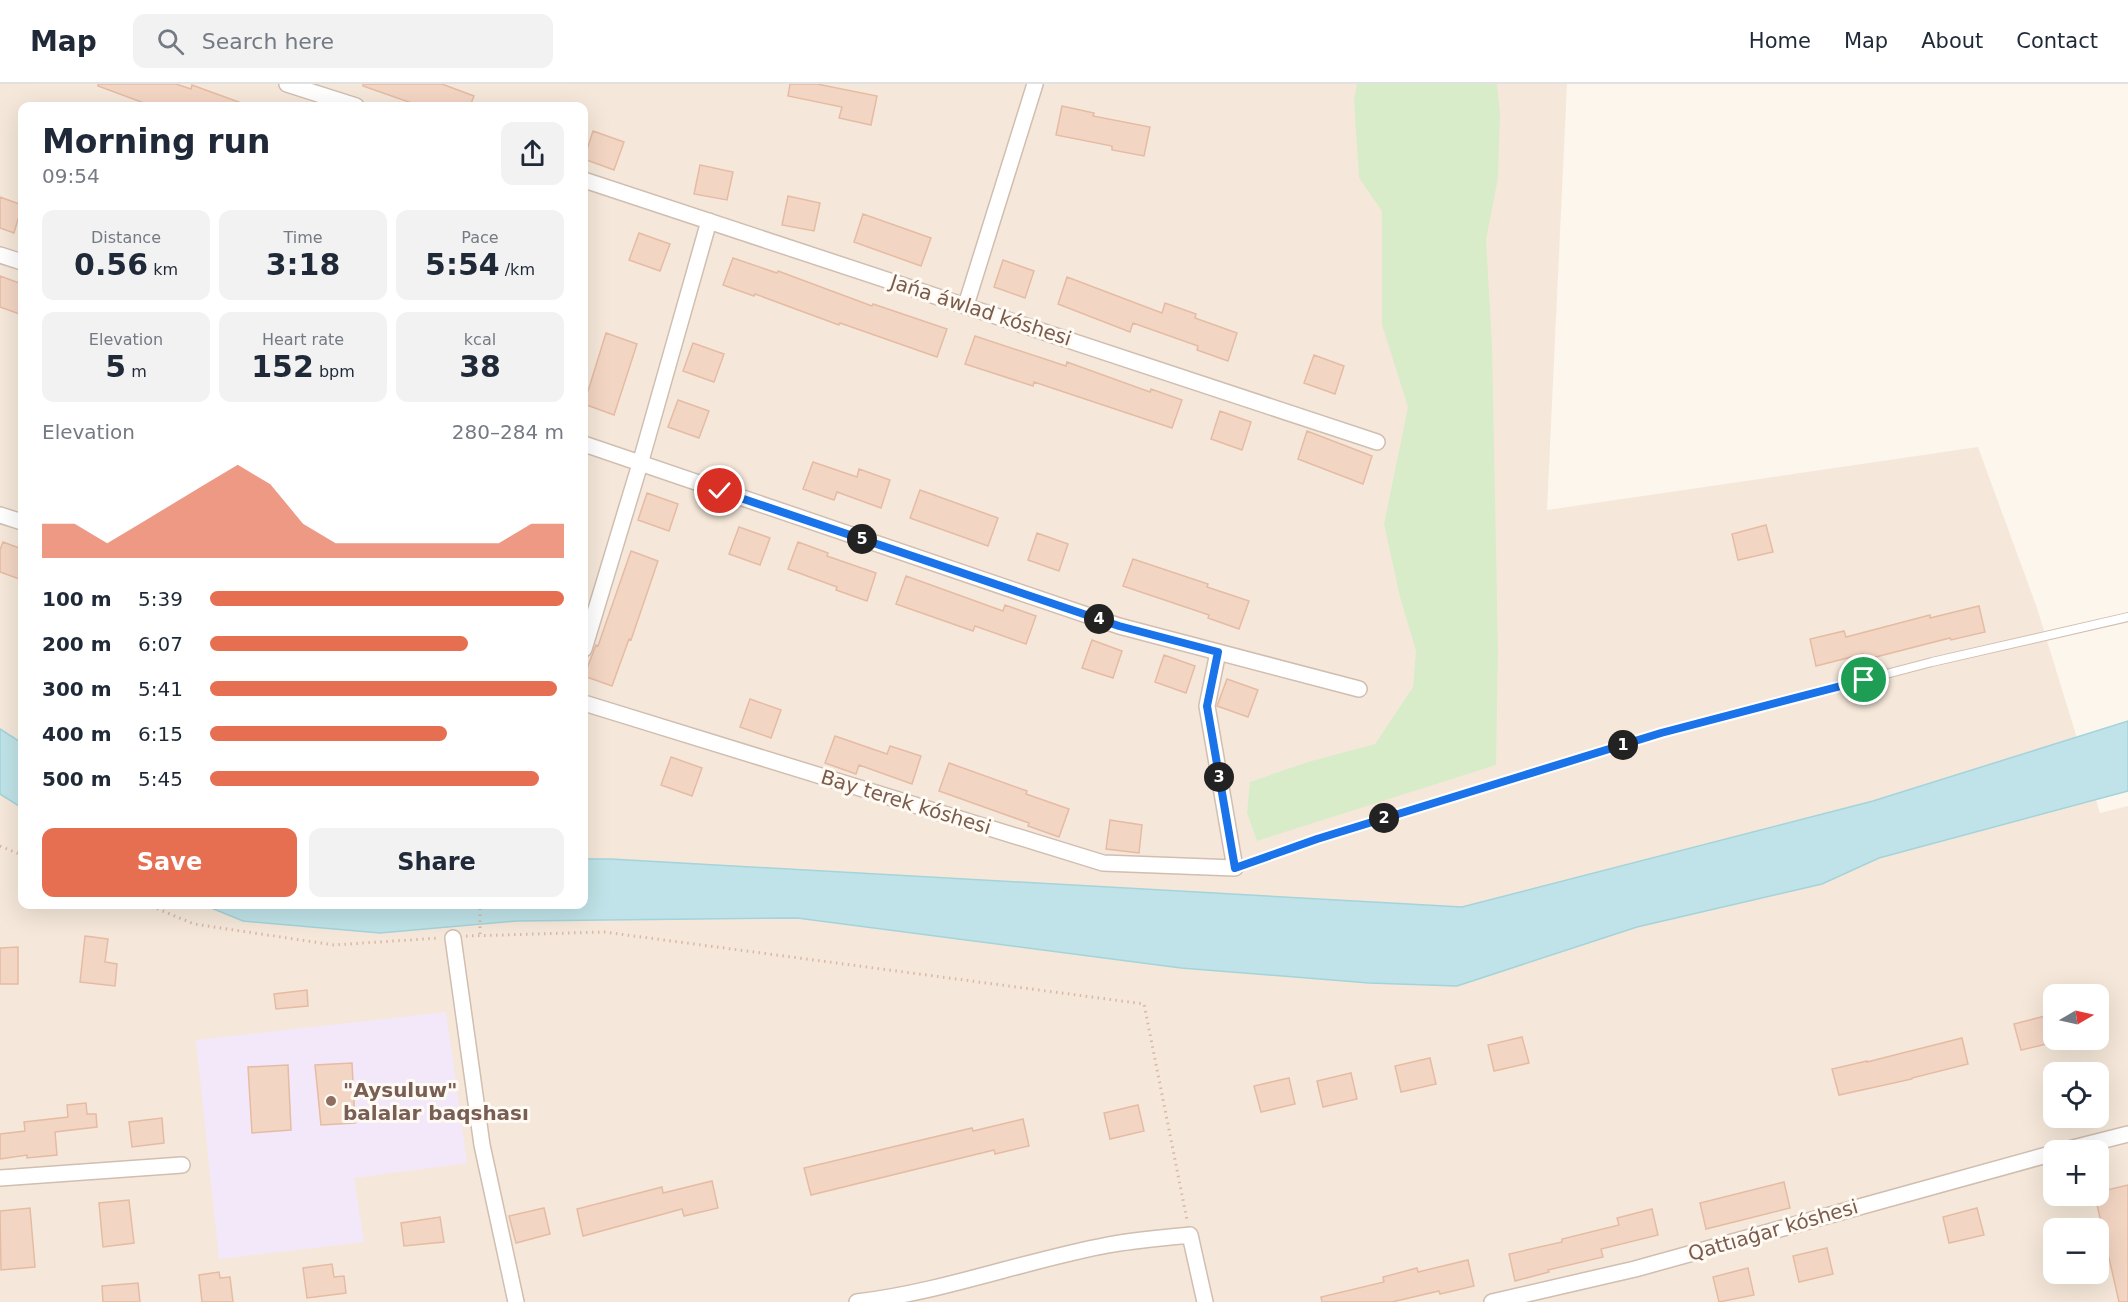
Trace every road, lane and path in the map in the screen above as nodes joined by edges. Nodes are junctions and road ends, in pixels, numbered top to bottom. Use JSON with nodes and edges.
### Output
{"nodes":[{"id":1,"x":287,"y":84,"type":"edge"},
{"id":2,"x":1035,"y":84,"type":"edge"},
{"id":3,"x":343,"y":102,"type":"edge"},
{"id":4,"x":588,"y":181,"type":"edge"},
{"id":5,"x":709,"y":220,"type":"junction"},
{"id":6,"x":0,"y":255,"type":"edge"},
{"id":7,"x":18,"y":261,"type":"edge"},
{"id":8,"x":966,"y":305,"type":"junction"},
{"id":9,"x":1377,"y":441,"type":"dead end"},
{"id":10,"x":588,"y":445,"type":"edge"},
{"id":11,"x":640,"y":464,"type":"junction"},
{"id":12,"x":0,"y":515,"type":"edge"},
{"id":13,"x":18,"y":521,"type":"edge"},
{"id":14,"x":2128,"y":617,"type":"edge"},
{"id":15,"x":588,"y":636,"type":"edge"},
{"id":16,"x":1218,"y":652,"type":"junction"},
{"id":17,"x":1359,"y":689,"type":"dead end"},
{"id":18,"x":588,"y":704,"type":"edge"},
{"id":19,"x":0,"y":846,"type":"edge"},
{"id":20,"x":18,"y":853,"type":"edge"},
{"id":21,"x":1235,"y":868,"type":"junction"},
{"id":22,"x":158,"y":909,"type":"edge"},
{"id":23,"x":480,"y":909,"type":"edge"},
{"id":24,"x":480,"y":934,"type":"junction"},
{"id":25,"x":453,"y":938,"type":"junction"},
{"id":26,"x":2128,"y":1134,"type":"edge"},
{"id":27,"x":2104,"y":1140,"type":"edge"},
{"id":28,"x":2043,"y":1157,"type":"edge"},
{"id":29,"x":182,"y":1165,"type":"dead end"},
{"id":30,"x":0,"y":1178,"type":"edge"},
{"id":31,"x":1190,"y":1235,"type":"junction"},
{"id":32,"x":912,"y":1297,"type":"edge"},
{"id":33,"x":516,"y":1302,"type":"edge"},
{"id":34,"x":857,"y":1302,"type":"edge"},
{"id":35,"x":1205,"y":1302,"type":"edge"},
{"id":36,"x":1492,"y":1302,"type":"edge"}],
"edges":[{"from":1,"to":3,"type":"street"},
{"from":2,"to":8,"type":"street"},
{"from":4,"to":5,"type":"street","name":"Jańa áwlad kóshesi"},
{"from":5,"to":8,"type":"street","name":"Jańa áwlad kóshesi"},
{"from":5,"to":11,"type":"street"},
{"from":6,"to":7,"type":"street"},
{"from":8,"to":9,"type":"street","name":"Jańa áwlad kóshesi"},
{"from":10,"to":11,"type":"street"},
{"from":11,"to":15,"type":"street"},
{"from":11,"to":16,"type":"street"},
{"from":12,"to":13,"type":"street"},
{"from":14,"to":21,"type":"lane"},
{"from":16,"to":17,"type":"street"},
{"from":16,"to":21,"type":"street"},
{"from":18,"to":21,"type":"street","name":"Bay terek kóshesi"},
{"from":19,"to":20,"type":"path"},
{"from":22,"to":25,"type":"path"},
{"from":23,"to":24,"type":"path"},
{"from":24,"to":25,"type":"path"},
{"from":24,"to":31,"type":"path"},
{"from":25,"to":33,"type":"street"},
{"from":26,"to":27,"type":"street"},
{"from":28,"to":36,"type":"street","name":"Qattıaǵar kóshesi"},
{"from":29,"to":30,"type":"street"},
{"from":31,"to":32,"type":"street"},
{"from":31,"to":35,"type":"street"},
{"from":32,"to":34,"type":"street"}]}
